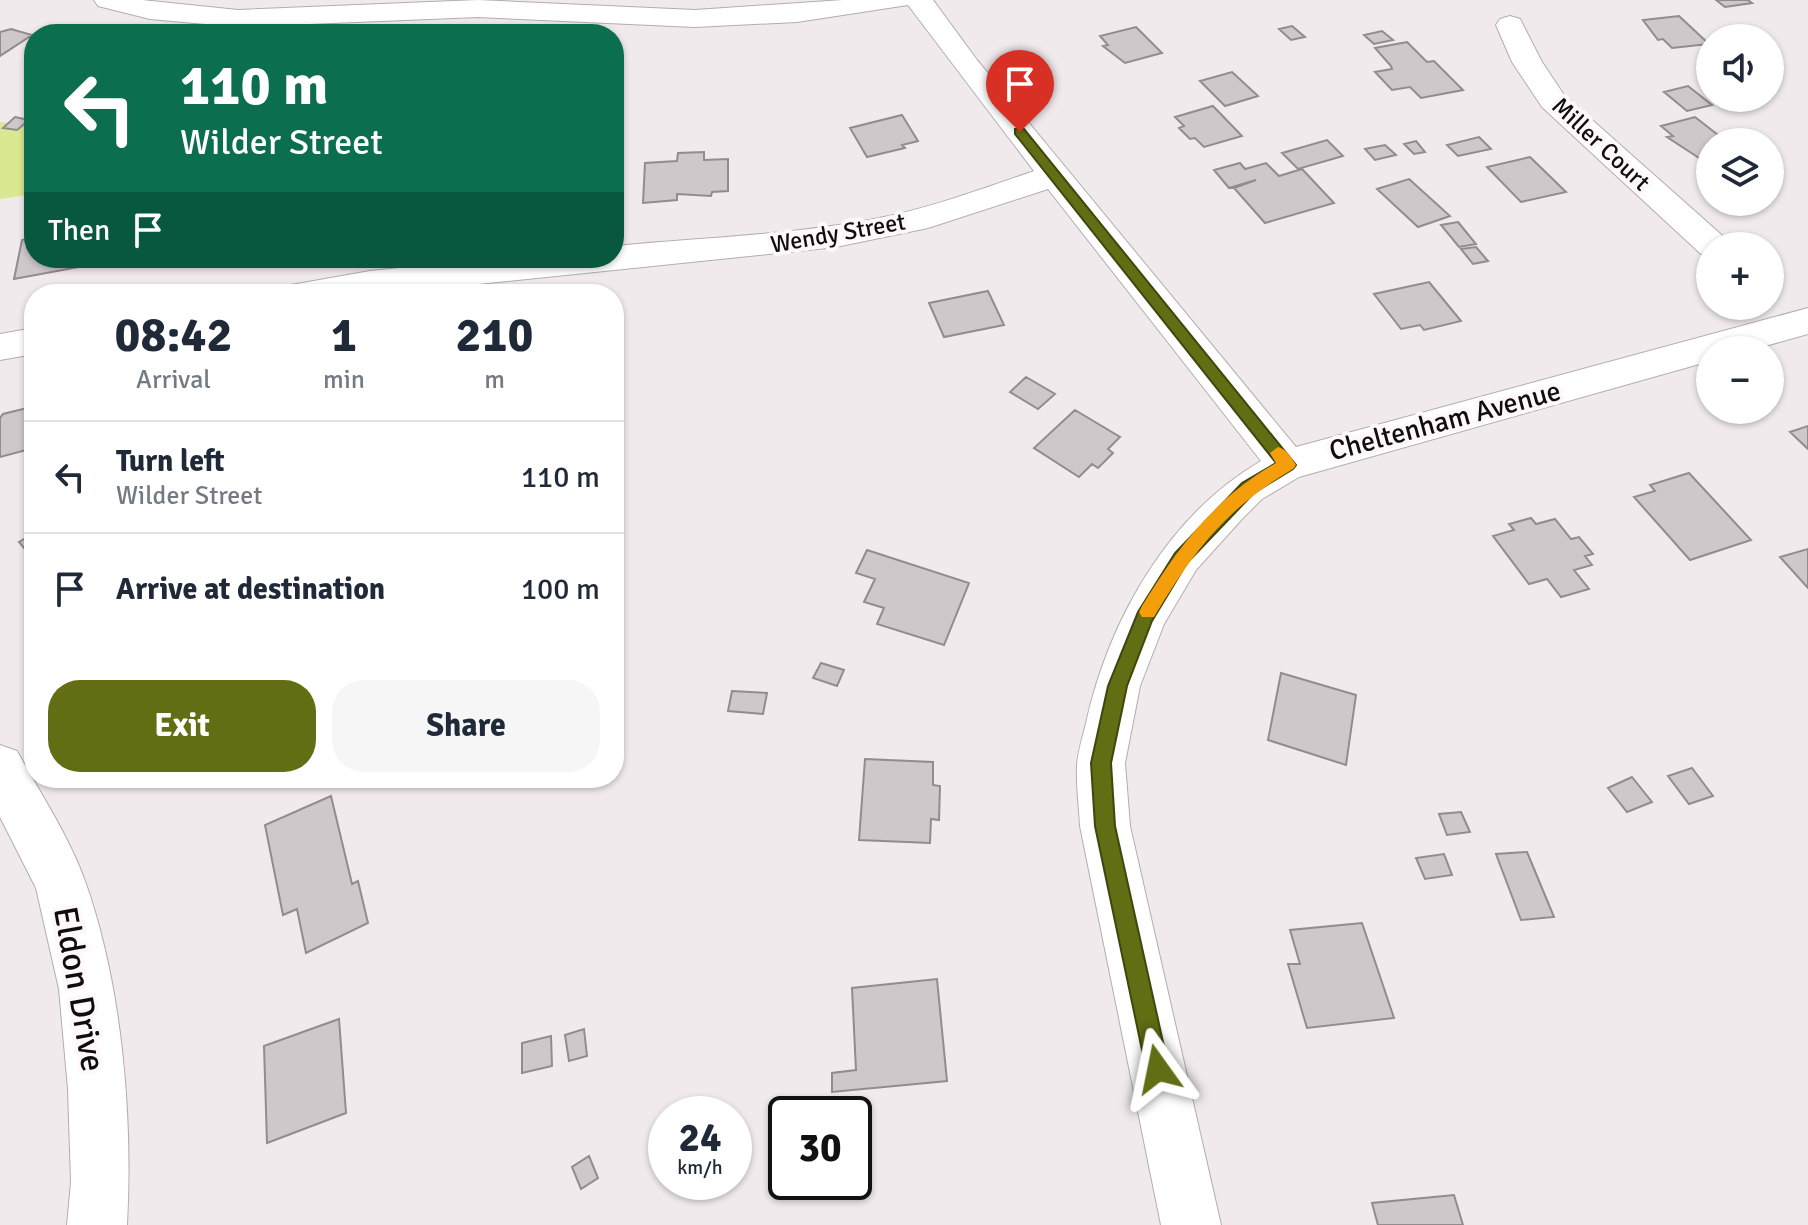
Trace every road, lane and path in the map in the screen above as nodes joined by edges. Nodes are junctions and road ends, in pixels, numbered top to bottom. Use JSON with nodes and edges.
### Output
{"nodes":[{"id":1,"x":108,"y":0,"type":"edge"},
{"id":2,"x":898,"y":0,"type":"edge"},
{"id":3,"x":919,"y":0,"type":"edge"},
{"id":4,"x":1510,"y":25,"type":"dead end"},
{"id":5,"x":1055,"y":175,"type":"junction"},
{"id":6,"x":1698,"y":232,"type":"edge"},
{"id":7,"x":624,"y":257,"type":"edge"},
{"id":8,"x":516,"y":268,"type":"edge"},
{"id":9,"x":364,"y":284,"type":"edge"},
{"id":10,"x":1793,"y":314,"type":"edge"},
{"id":11,"x":24,"y":343,"type":"edge"},
{"id":12,"x":0,"y":347,"type":"edge"},
{"id":13,"x":1287,"y":465,"type":"junction"},
{"id":14,"x":0,"y":767,"type":"edge"},
{"id":15,"x":97,"y":1225,"type":"edge"},
{"id":16,"x":1191,"y":1225,"type":"edge"}],
"edges":[{"from":1,"to":2,"type":"street"},
{"from":3,"to":5,"type":"street"},
{"from":4,"to":6,"type":"street","name":"Miller Court"},
{"from":5,"to":7,"type":"street","name":"Wendy Street"},
{"from":5,"to":13,"type":"street"},
{"from":8,"to":9,"type":"street","name":"Wendy Street"},
{"from":10,"to":13,"type":"street","name":"Cheltenham Avenue"},
{"from":11,"to":12,"type":"street"},
{"from":13,"to":16,"type":"street","name":"Cheltenham Avenue"},
{"from":14,"to":15,"type":"street","name":"Eldon Drive"}]}
